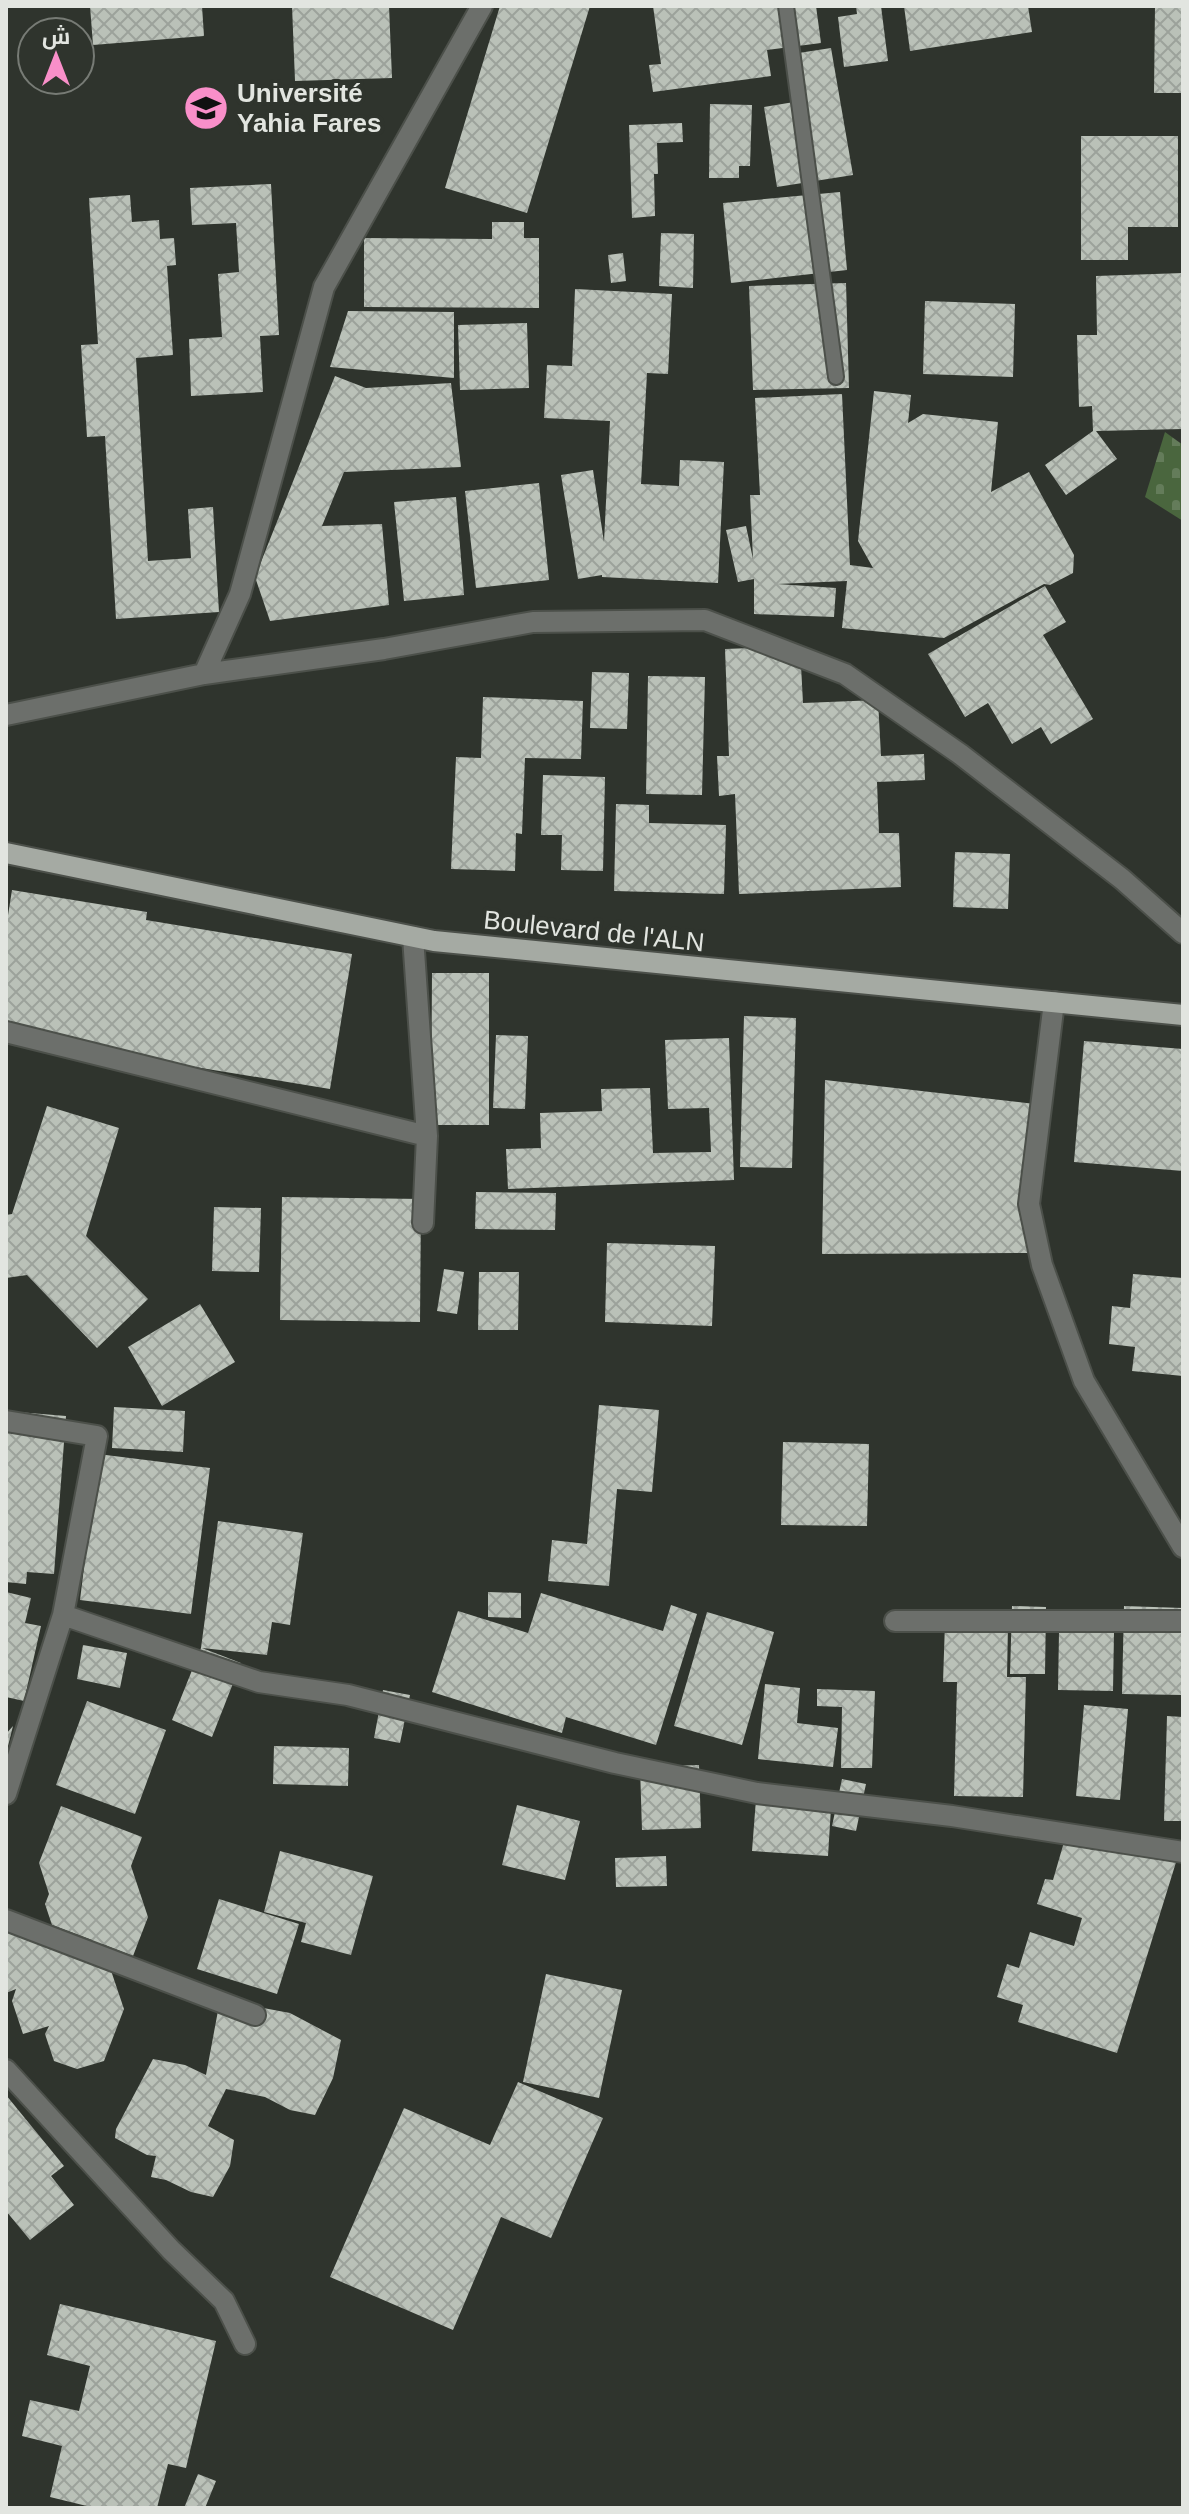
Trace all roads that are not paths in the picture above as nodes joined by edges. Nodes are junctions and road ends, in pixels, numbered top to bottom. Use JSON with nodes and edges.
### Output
{"nodes":[{"id":1,"x":482,"y":6,"type":"edge"},
{"id":2,"x":786,"y":6,"type":"edge"},
{"id":3,"x":836,"y":377,"type":"dead end"},
{"id":4,"x":204,"y":674,"type":"junction"},
{"id":5,"x":6,"y":715,"type":"edge"},
{"id":6,"x":6,"y":853,"type":"edge"},
{"id":7,"x":1183,"y":933,"type":"edge"},
{"id":8,"x":413,"y":937,"type":"junction"},
{"id":9,"x":1054,"y":1002,"type":"junction"},
{"id":10,"x":1183,"y":1015,"type":"edge"},
{"id":11,"x":6,"y":1032,"type":"edge"},
{"id":12,"x":427,"y":1136,"type":"junction"},
{"id":13,"x":423,"y":1223,"type":"dead end"},
{"id":14,"x":6,"y":1421,"type":"edge"},
{"id":15,"x":1183,"y":1547,"type":"edge"},
{"id":16,"x":63,"y":1615,"type":"junction"},
{"id":17,"x":895,"y":1621,"type":"dead end"},
{"id":18,"x":1183,"y":1621,"type":"edge"},
{"id":19,"x":6,"y":1794,"type":"edge"},
{"id":20,"x":1183,"y":1852,"type":"edge"},
{"id":21,"x":6,"y":1920,"type":"edge"},
{"id":22,"x":255,"y":2015,"type":"dead end"},
{"id":23,"x":6,"y":2070,"type":"edge"},
{"id":24,"x":245,"y":2344,"type":"dead end"}],
"edges":[{"from":1,"to":4,"type":"street"},
{"from":2,"to":3,"type":"lane"},
{"from":4,"to":5,"type":"street"},
{"from":4,"to":7,"type":"street"},
{"from":6,"to":8,"type":"main road","name":"Boulevard de l'ALN"},
{"from":8,"to":9,"type":"main road","name":"Boulevard de l'ALN"},
{"from":8,"to":12,"type":"street"},
{"from":9,"to":10,"type":"main road","name":"Boulevard de l'ALN"},
{"from":9,"to":15,"type":"street"},
{"from":11,"to":12,"type":"street"},
{"from":12,"to":13,"type":"street"},
{"from":14,"to":16,"type":"street"},
{"from":16,"to":19,"type":"street"},
{"from":16,"to":20,"type":"street"},
{"from":17,"to":18,"type":"street"},
{"from":21,"to":22,"type":"street"},
{"from":23,"to":24,"type":"street"}]}
